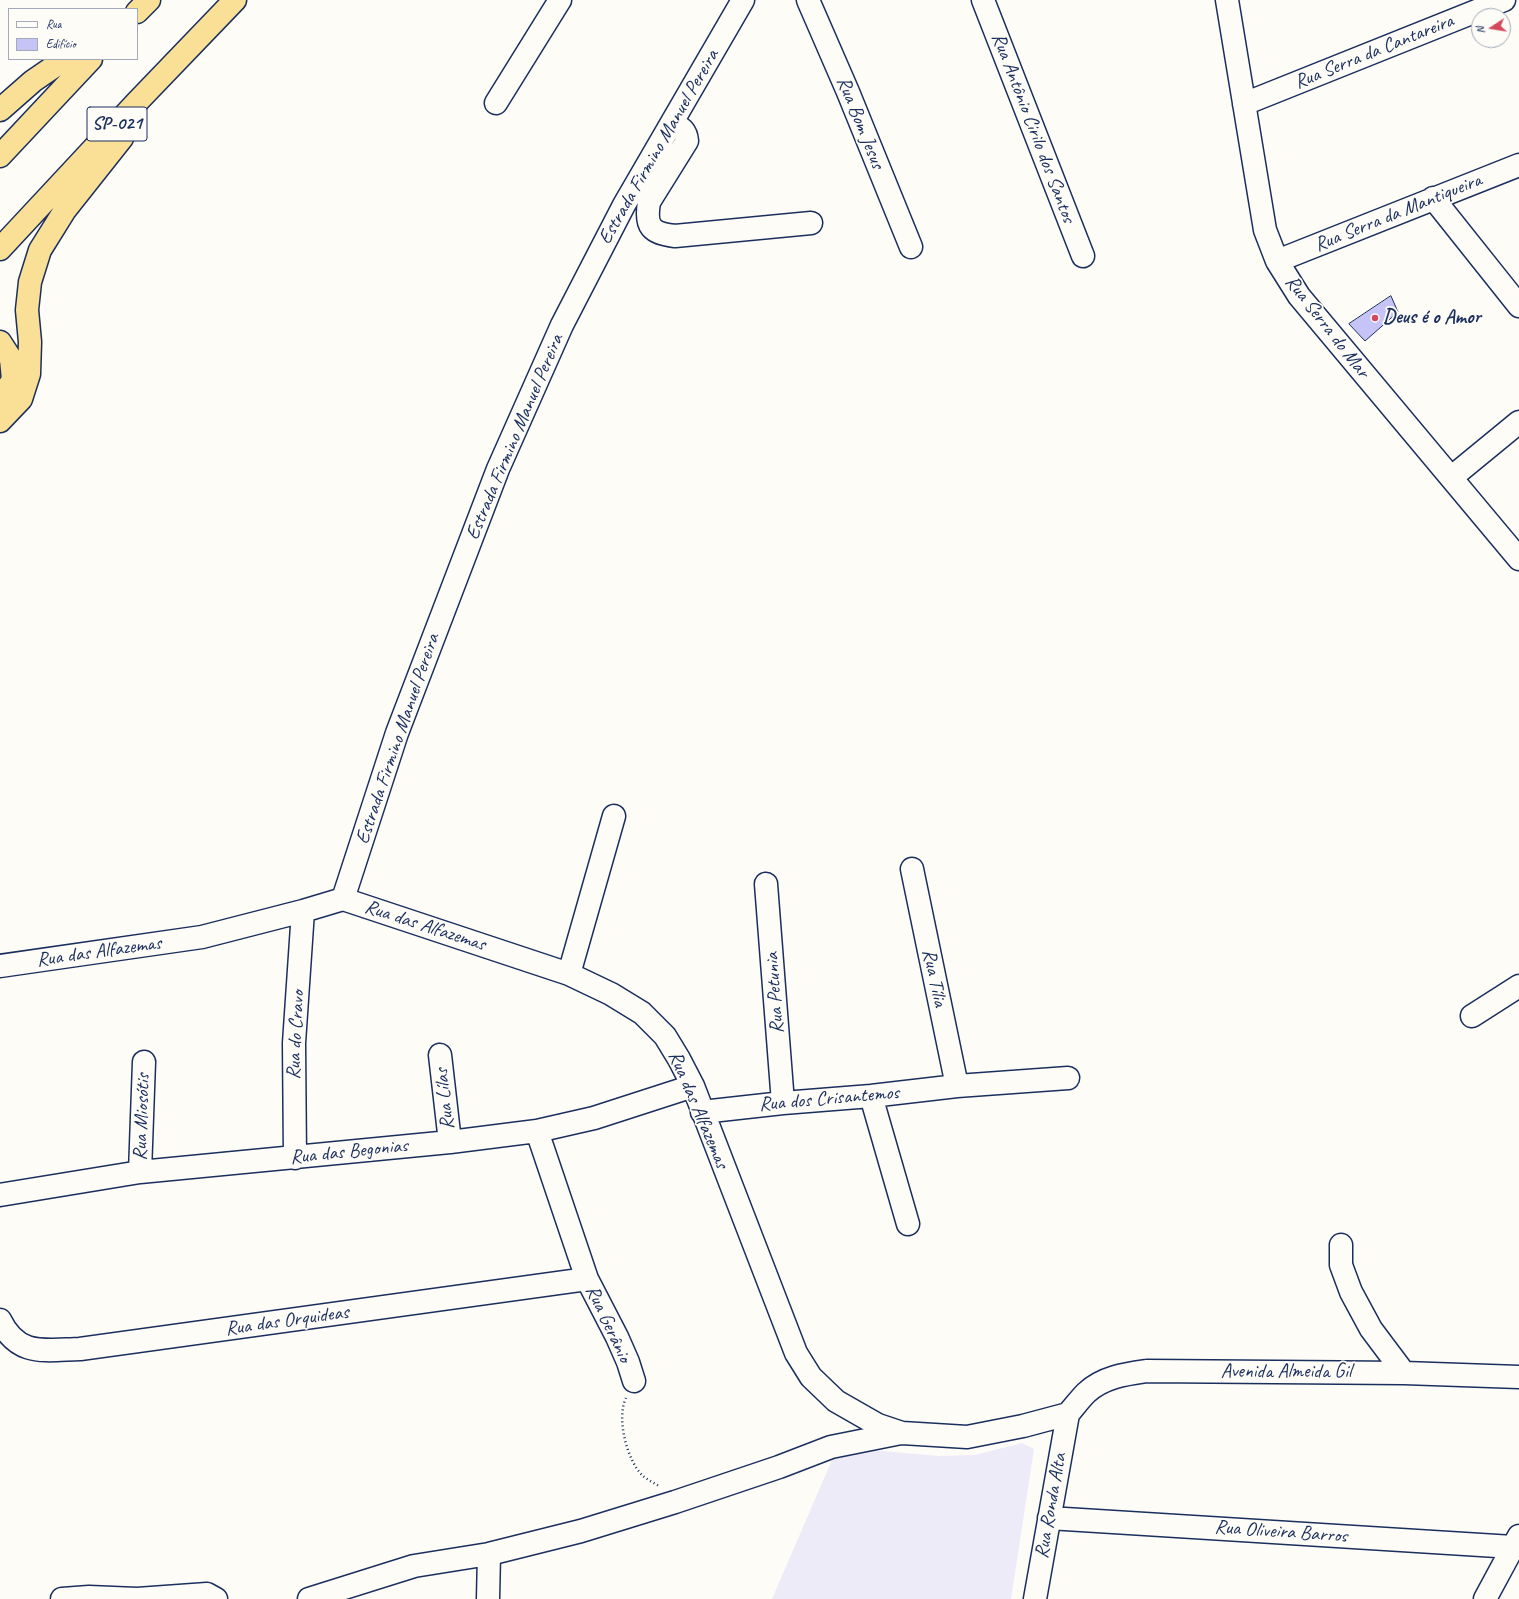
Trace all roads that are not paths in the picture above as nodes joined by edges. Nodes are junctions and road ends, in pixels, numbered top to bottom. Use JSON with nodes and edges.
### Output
{"nodes":[{"id":1,"x":149,"y":0,"type":"edge"},
{"id":2,"x":235,"y":0,"type":"edge"},
{"id":3,"x":560,"y":0,"type":"edge"},
{"id":4,"x":743,"y":0,"type":"edge"},
{"id":5,"x":808,"y":0,"type":"edge"},
{"id":6,"x":983,"y":0,"type":"edge"},
{"id":7,"x":1227,"y":0,"type":"edge"},
{"id":8,"x":1504,"y":0,"type":"edge"},
{"id":9,"x":138,"y":11,"type":"edge"},
{"id":10,"x":64,"y":60,"type":"edge"},
{"id":11,"x":90,"y":60,"type":"edge"},
{"id":12,"x":137,"y":102,"type":"junction"},
{"id":13,"x":496,"y":103,"type":"dead end"},
{"id":14,"x":1244,"y":104,"type":"junction"},
{"id":15,"x":0,"y":110,"type":"edge"},
{"id":16,"x":672,"y":123,"type":"junction"},
{"id":17,"x":0,"y":156,"type":"edge"},
{"id":18,"x":1519,"y":165,"type":"edge"},
{"id":19,"x":1433,"y":198,"type":"junction"},
{"id":20,"x":811,"y":223,"type":"dead end"},
{"id":21,"x":911,"y":247,"type":"dead end"},
{"id":22,"x":0,"y":249,"type":"edge"},
{"id":23,"x":1083,"y":256,"type":"dead end"},
{"id":24,"x":1277,"y":261,"type":"junction"},
{"id":25,"x":1519,"y":306,"type":"edge"},
{"id":26,"x":0,"y":342,"type":"edge"},
{"id":27,"x":0,"y":399,"type":"edge"},
{"id":28,"x":0,"y":421,"type":"edge"},
{"id":29,"x":1519,"y":422,"type":"edge"},
{"id":30,"x":1452,"y":477,"type":"junction"},
{"id":31,"x":1519,"y":559,"type":"edge"},
{"id":32,"x":614,"y":816,"type":"dead end"},
{"id":33,"x":912,"y":869,"type":"dead end"},
{"id":34,"x":766,"y":884,"type":"dead end"},
{"id":35,"x":343,"y":899,"type":"junction"},
{"id":36,"x":303,"y":912,"type":"junction"},
{"id":37,"x":0,"y":966,"type":"edge"},
{"id":38,"x":570,"y":974,"type":"junction"},
{"id":39,"x":1519,"y":986,"type":"edge"},
{"id":40,"x":1472,"y":1016,"type":"dead end"},
{"id":41,"x":440,"y":1055,"type":"dead end"},
{"id":42,"x":144,"y":1062,"type":"dead end"},
{"id":43,"x":1068,"y":1078,"type":"dead end"},
{"id":44,"x":693,"y":1086,"type":"junction"},
{"id":45,"x":956,"y":1086,"type":"junction"},
{"id":46,"x":871,"y":1096,"type":"junction"},
{"id":47,"x":783,"y":1103,"type":"junction"},
{"id":48,"x":702,"y":1112,"type":"junction"},
{"id":49,"x":537,"y":1131,"type":"junction"},
{"id":50,"x":450,"y":1142,"type":"junction"},
{"id":51,"x":295,"y":1158,"type":"junction"},
{"id":52,"x":140,"y":1172,"type":"junction"},
{"id":53,"x":0,"y":1194,"type":"edge"},
{"id":54,"x":908,"y":1224,"type":"dead end"},
{"id":55,"x":1341,"y":1245,"type":"dead end"},
{"id":56,"x":587,"y":1279,"type":"junction"},
{"id":57,"x":0,"y":1320,"type":"edge"},
{"id":58,"x":1404,"y":1373,"type":"junction"},
{"id":59,"x":1519,"y":1377,"type":"edge"},
{"id":60,"x":634,"y":1381,"type":"road end"},
{"id":61,"x":1068,"y":1414,"type":"junction"},
{"id":62,"x":902,"y":1433,"type":"junction"},
{"id":63,"x":1049,"y":1518,"type":"junction"},
{"id":64,"x":1516,"y":1542,"type":"edge"},
{"id":65,"x":489,"y":1554,"type":"junction"},
{"id":66,"x":62,"y":1599,"type":"edge"},
{"id":67,"x":216,"y":1599,"type":"edge"},
{"id":68,"x":309,"y":1599,"type":"edge"},
{"id":69,"x":488,"y":1599,"type":"edge"},
{"id":70,"x":1035,"y":1599,"type":"edge"},
{"id":71,"x":1485,"y":1599,"type":"edge"}],
"edges":[{"from":1,"to":9,"type":"highway"},
{"from":2,"to":12,"type":"highway","number":"SP-021"},
{"from":3,"to":13,"type":"street"},
{"from":4,"to":16,"type":"street","name":"Estrada Firmino Manuel Pereira"},
{"from":5,"to":21,"type":"street","name":"Rua Bom Jesus"},
{"from":6,"to":23,"type":"street","name":"Rua Antônio Cirilo dos Santos"},
{"from":7,"to":14,"type":"street","name":"Rua Serra do Mar"},
{"from":8,"to":14,"type":"street","name":"Rua Serra da Cantareira"},
{"from":10,"to":15,"type":"highway"},
{"from":11,"to":17,"type":"highway","number":"SP-021"},
{"from":12,"to":22,"type":"highway","number":"SP-021"},
{"from":12,"to":28,"type":"highway"},
{"from":14,"to":24,"type":"street","name":"Rua Serra do Mar"},
{"from":16,"to":20,"type":"street"},
{"from":16,"to":35,"type":"street","name":"Estrada Firmino Manuel Pereira"},
{"from":18,"to":19,"type":"street","name":"Rua Serra da Mantiqueira"},
{"from":19,"to":24,"type":"street","name":"Rua Serra da Mantiqueira"},
{"from":19,"to":25,"type":"street"},
{"from":24,"to":30,"type":"street","name":"Rua Serra do Mar"},
{"from":26,"to":27,"type":"highway"},
{"from":29,"to":30,"type":"street"},
{"from":30,"to":31,"type":"street","name":"Rua Serra do Mar"},
{"from":32,"to":38,"type":"street"},
{"from":33,"to":45,"type":"street","name":"Rua Tília"},
{"from":34,"to":47,"type":"street","name":"Rua Petunia"},
{"from":35,"to":36,"type":"street","name":"Rua das Alfazemas"},
{"from":35,"to":38,"type":"street","name":"Rua das Alfazemas"},
{"from":36,"to":37,"type":"street","name":"Rua das Alfazemas"},
{"from":36,"to":51,"type":"street","name":"Rua do Cravo"},
{"from":38,"to":44,"type":"street","name":"Rua das Alfazemas"},
{"from":39,"to":40,"type":"street"},
{"from":41,"to":50,"type":"street","name":"Rua Lílas"},
{"from":42,"to":52,"type":"street","name":"Rua Miosótis"},
{"from":43,"to":45,"type":"street","name":"Rua dos Crisantemos"},
{"from":44,"to":48,"type":"street","name":"Rua das Alfazemas"},
{"from":44,"to":49,"type":"street","name":"Rua das Begonias"},
{"from":45,"to":46,"type":"street","name":"Rua dos Crisantemos"},
{"from":46,"to":47,"type":"street","name":"Rua dos Crisantemos"},
{"from":46,"to":54,"type":"street"},
{"from":47,"to":48,"type":"street","name":"Rua dos Crisantemos"},
{"from":48,"to":62,"type":"street","name":"Rua das Alfazemas"},
{"from":49,"to":50,"type":"street","name":"Rua das Begonias"},
{"from":49,"to":56,"type":"street","name":"Rua Gerânio"},
{"from":50,"to":51,"type":"street","name":"Rua das Begonias"},
{"from":51,"to":52,"type":"street","name":"Rua das Begonias"},
{"from":52,"to":53,"type":"street","name":"Rua das Begonias"},
{"from":55,"to":58,"type":"street"},
{"from":56,"to":57,"type":"street","name":"Rua das Orquideas"},
{"from":56,"to":60,"type":"street","name":"Rua Gerânio"},
{"from":58,"to":59,"type":"street","name":"Avenida Almeida Gil"},
{"from":58,"to":61,"type":"street","name":"Avenida Almeida Gil"},
{"from":61,"to":62,"type":"street","name":"Rua das Alfazemas"},
{"from":61,"to":63,"type":"street","name":"Rua Ronda Alta"},
{"from":62,"to":65,"type":"street"},
{"from":63,"to":64,"type":"street","name":"Rua Oliveira Barros"},
{"from":63,"to":70,"type":"street","name":"Rua Ronda Alta"},
{"from":64,"to":71,"type":"street"},
{"from":65,"to":68,"type":"street"},
{"from":65,"to":69,"type":"street"},
{"from":66,"to":67,"type":"street"}]}
